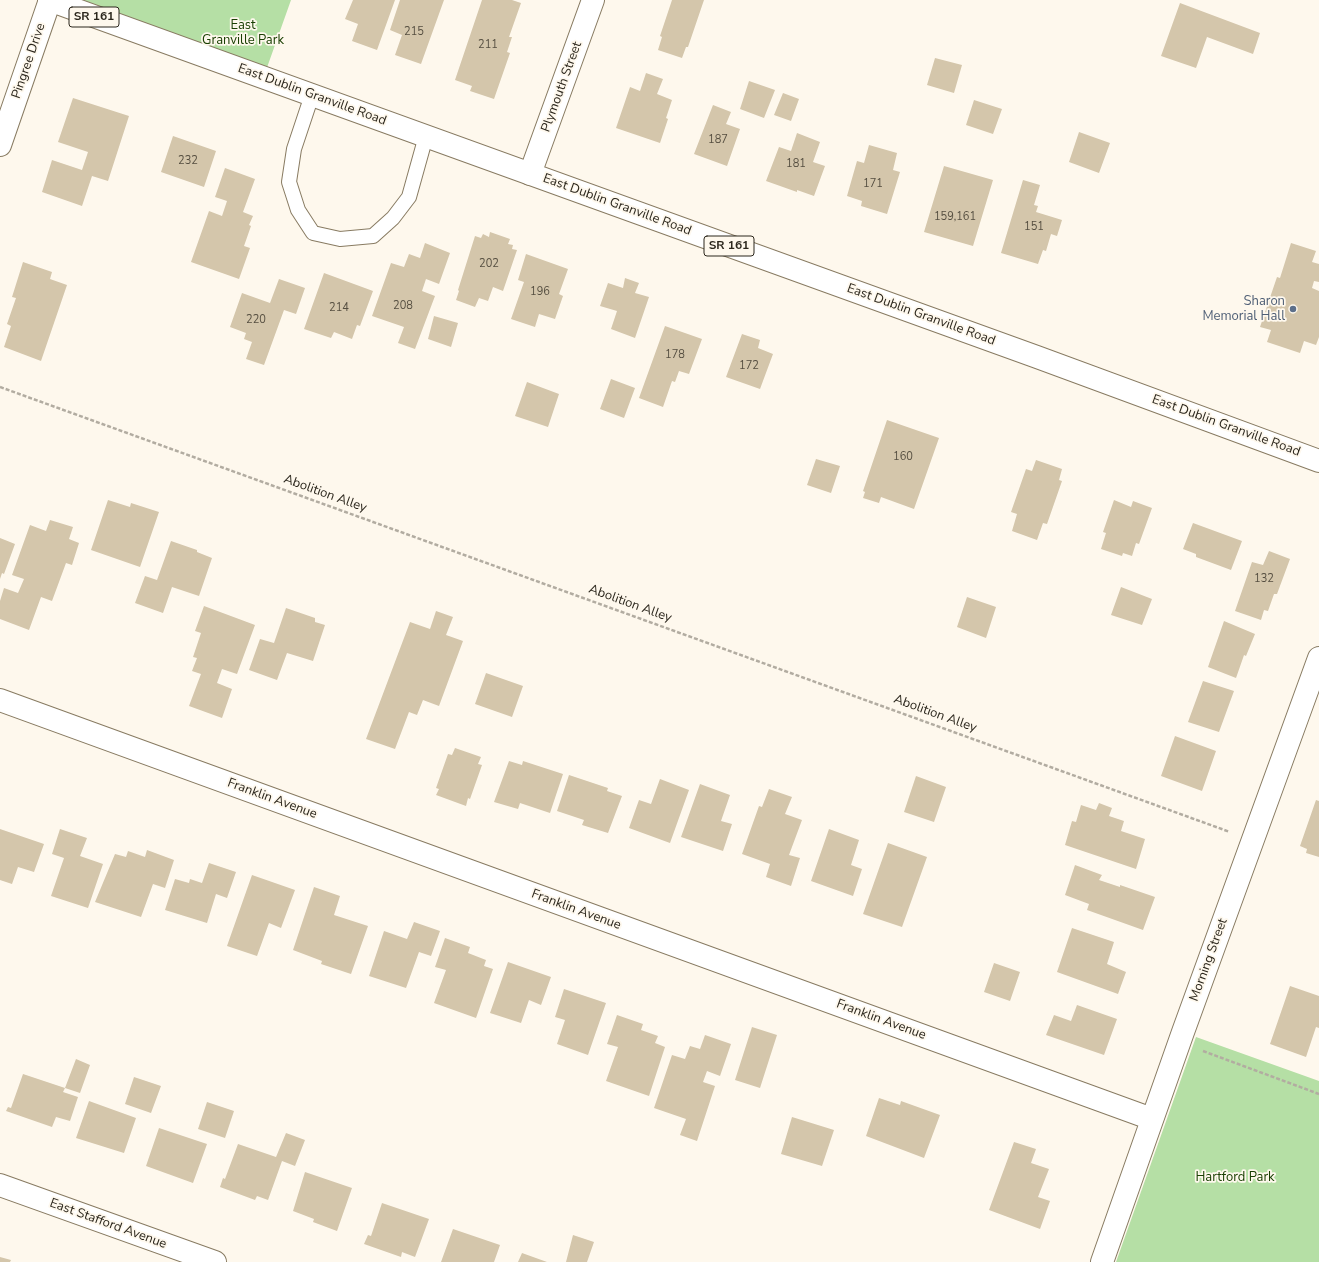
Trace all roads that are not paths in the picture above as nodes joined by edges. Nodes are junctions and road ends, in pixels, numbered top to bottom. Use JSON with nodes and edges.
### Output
{"nodes":[{"id":1,"x":50,"y":0,"type":"edge"},
{"id":2,"x":593,"y":0,"type":"edge"},
{"id":3,"x":312,"y":95,"type":"junction"},
{"id":4,"x":426,"y":136,"type":"junction"},
{"id":5,"x":0,"y":145,"type":"edge"},
{"id":6,"x":530,"y":174,"type":"junction"},
{"id":7,"x":1319,"y":460,"type":"edge"},
{"id":8,"x":1319,"y":658,"type":"edge"},
{"id":9,"x":0,"y":700,"type":"edge"},
{"id":10,"x":1152,"y":1119,"type":"junction"},
{"id":11,"x":0,"y":1185,"type":"edge"},
{"id":12,"x":215,"y":1262,"type":"edge"},
{"id":13,"x":1102,"y":1262,"type":"edge"}],
"edges":[{"from":1,"to":3,"type":"street","name":"East Dublin Granville Road","number":"SR 161"},
{"from":1,"to":5,"type":"street","name":"Pingree Drive"},
{"from":2,"to":6,"type":"street","name":"Plymouth Street"},
{"from":3,"to":4,"type":"street","name":"East Dublin Granville Road","number":"SR 161"},
{"from":3,"to":4,"type":"lane"},
{"from":4,"to":6,"type":"street","name":"East Dublin Granville Road","number":"SR 161"},
{"from":6,"to":7,"type":"street","name":"East Dublin Granville Road","number":"SR 161"},
{"from":8,"to":10,"type":"street","name":"Morning Street"},
{"from":9,"to":10,"type":"street","name":"Franklin Avenue"},
{"from":10,"to":13,"type":"street","name":"Morning Street"},
{"from":11,"to":12,"type":"street","name":"East Stafford Avenue"}]}
